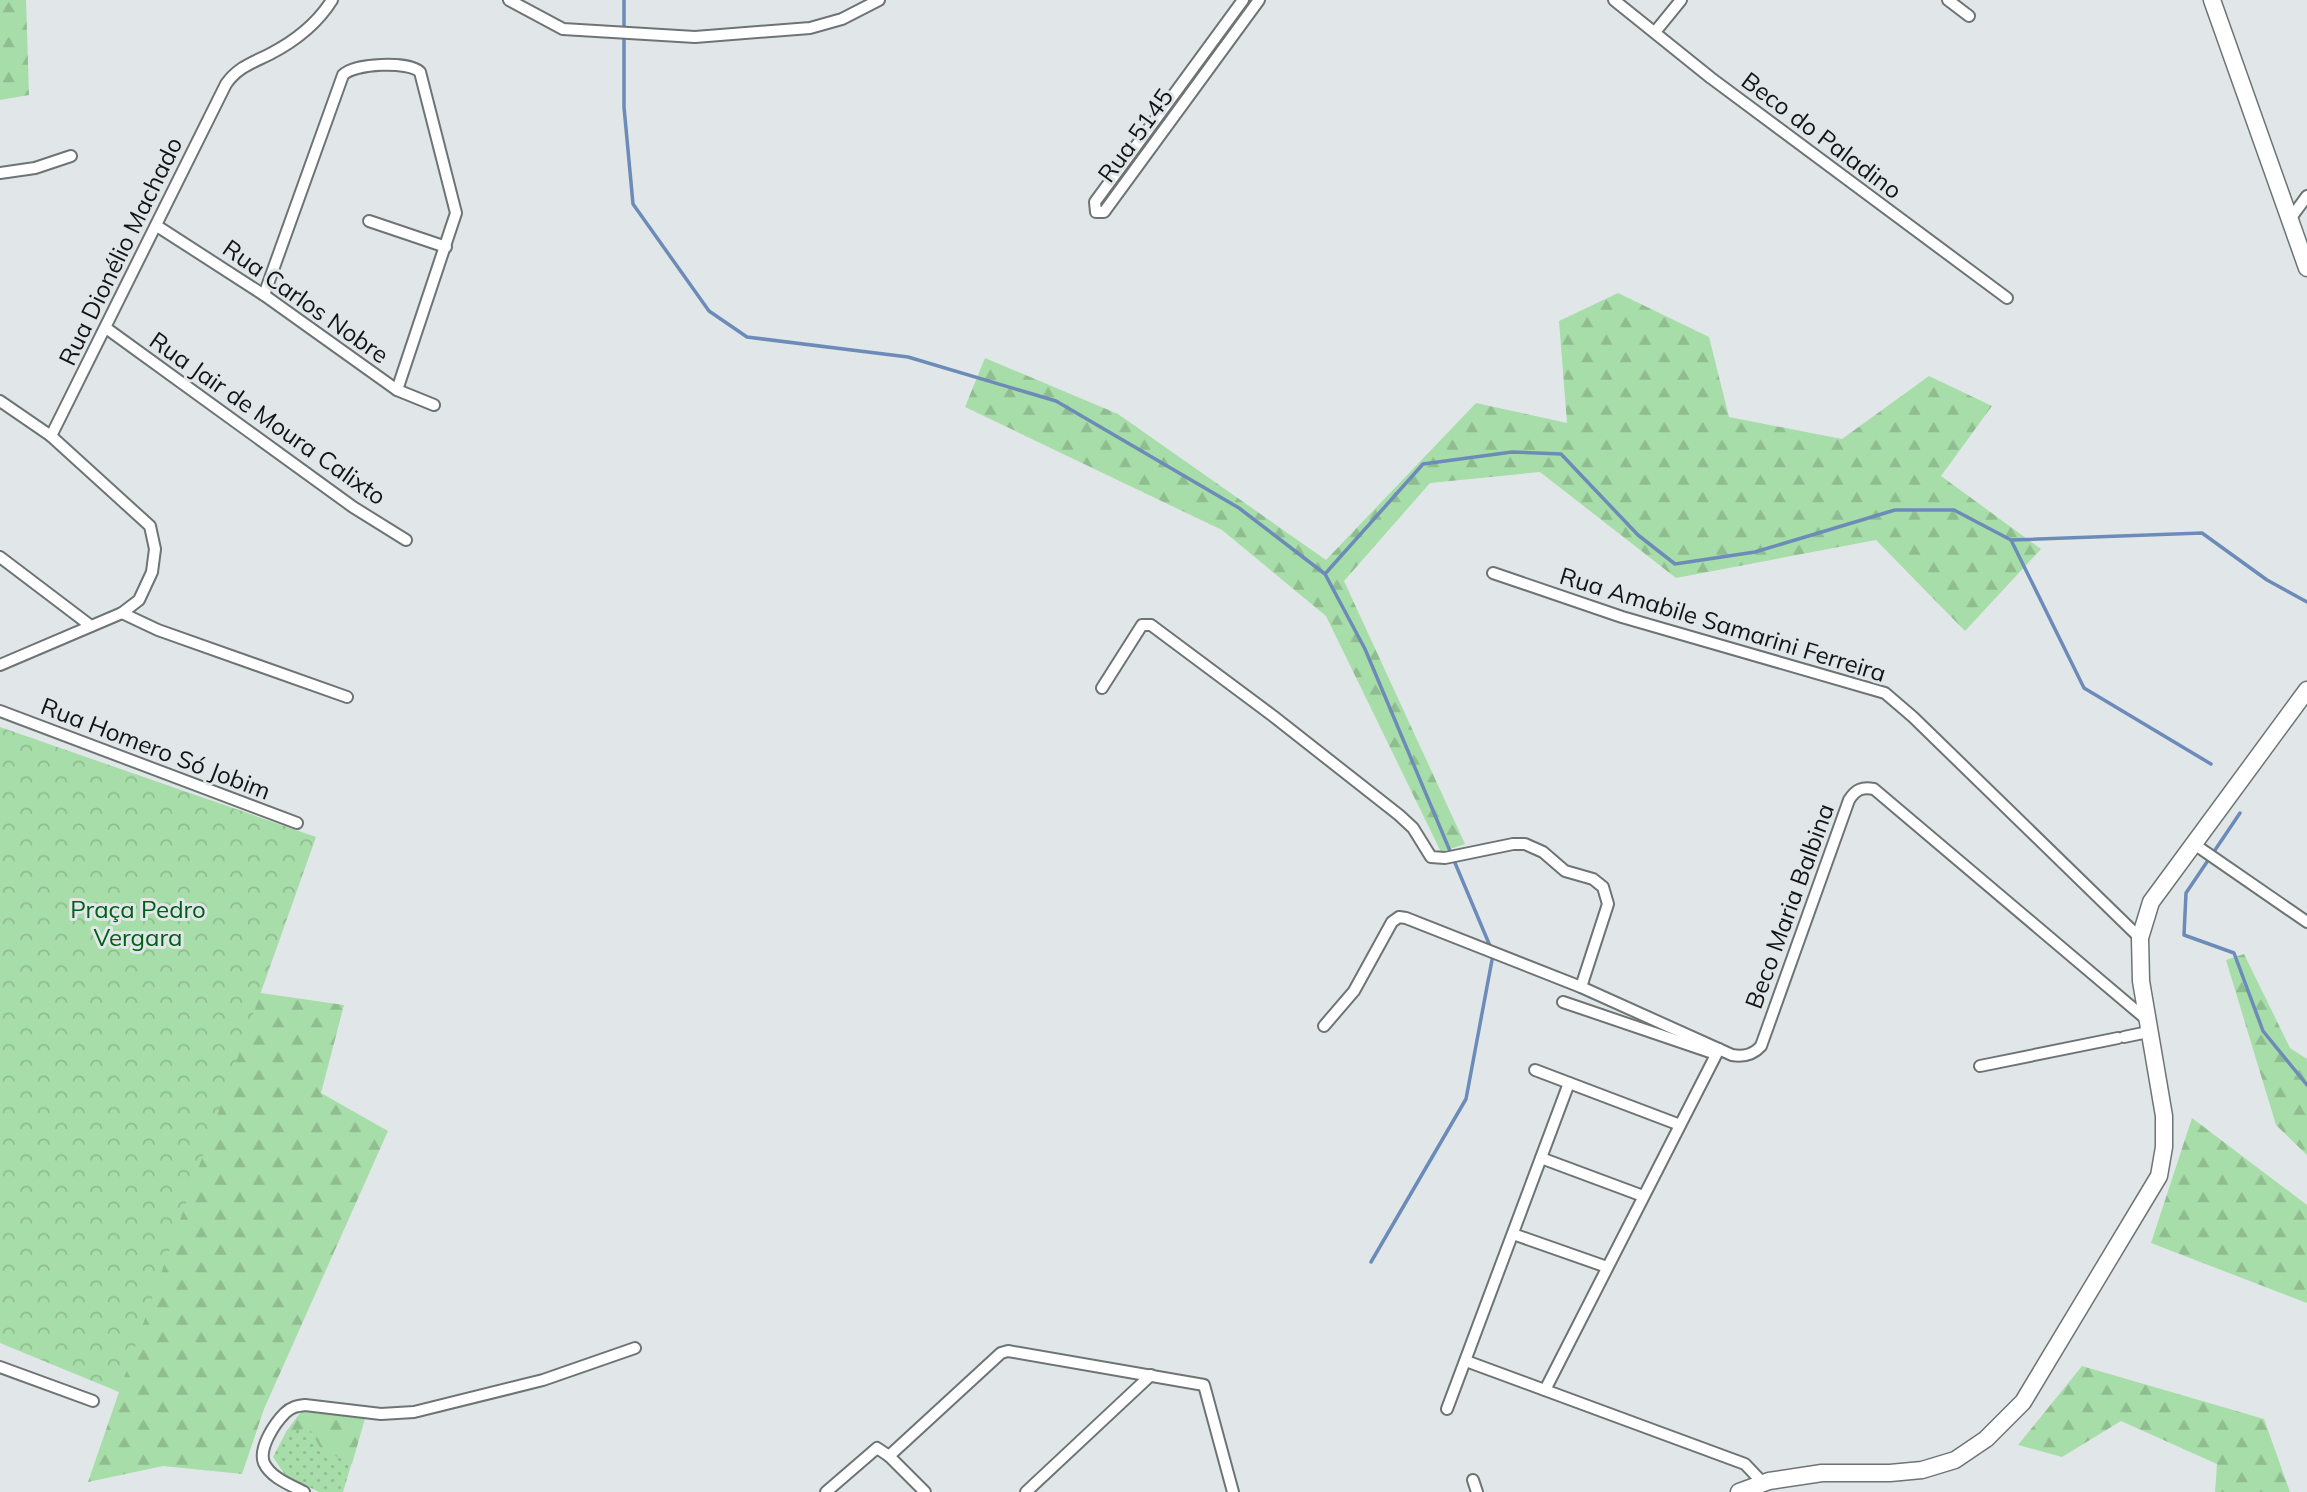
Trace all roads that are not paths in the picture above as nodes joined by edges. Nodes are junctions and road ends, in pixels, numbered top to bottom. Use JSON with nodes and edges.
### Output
{"nodes":[{"id":1,"x":332,"y":0,"type":"edge"},
{"id":2,"x":509,"y":0,"type":"edge"},
{"id":3,"x":879,"y":0,"type":"edge"},
{"id":4,"x":1244,"y":0,"type":"edge"},
{"id":5,"x":1259,"y":0,"type":"edge"},
{"id":6,"x":1614,"y":0,"type":"edge"},
{"id":7,"x":1681,"y":0,"type":"edge"},
{"id":8,"x":1948,"y":0,"type":"edge"},
{"id":9,"x":2212,"y":0,"type":"edge"},
{"id":10,"x":1969,"y":16,"type":"dead end"},
{"id":11,"x":1655,"y":32,"type":"junction"},
{"id":12,"x":1201,"y":57,"type":"junction"},
{"id":13,"x":1212,"y":64,"type":"junction"},
{"id":14,"x":71,"y":156,"type":"dead end"},
{"id":15,"x":0,"y":173,"type":"edge"},
{"id":16,"x":2307,"y":196,"type":"edge"},
{"id":17,"x":2290,"y":219,"type":"junction"},
{"id":18,"x":369,"y":222,"type":"dead end"},
{"id":19,"x":157,"y":226,"type":"junction"},
{"id":20,"x":446,"y":247,"type":"junction"},
{"id":21,"x":2307,"y":268,"type":"edge"},
{"id":22,"x":264,"y":295,"type":"junction"},
{"id":23,"x":2007,"y":298,"type":"dead end"},
{"id":24,"x":106,"y":328,"type":"junction"},
{"id":25,"x":397,"y":390,"type":"junction"},
{"id":26,"x":0,"y":401,"type":"edge"},
{"id":27,"x":434,"y":405,"type":"dead end"},
{"id":28,"x":51,"y":436,"type":"junction"},
{"id":29,"x":406,"y":540,"type":"dead end"},
{"id":30,"x":0,"y":557,"type":"edge"},
{"id":31,"x":1493,"y":573,"type":"dead end"},
{"id":32,"x":122,"y":613,"type":"junction"},
{"id":33,"x":91,"y":626,"type":"junction"},
{"id":34,"x":0,"y":665,"type":"edge"},
{"id":35,"x":1102,"y":688,"type":"dead end"},
{"id":36,"x":2307,"y":690,"type":"edge"},
{"id":37,"x":347,"y":697,"type":"dead end"},
{"id":38,"x":0,"y":712,"type":"edge"},
{"id":39,"x":298,"y":823,"type":"dead end"},
{"id":40,"x":2194,"y":844,"type":"junction"},
{"id":41,"x":2307,"y":922,"type":"edge"},
{"id":42,"x":2140,"y":938,"type":"junction"},
{"id":43,"x":1581,"y":987,"type":"junction"},
{"id":44,"x":1563,"y":1002,"type":"dead end"},
{"id":45,"x":1324,"y":1026,"type":"dead end"},
{"id":46,"x":2147,"y":1026,"type":"junction"},
{"id":47,"x":1717,"y":1051,"type":"junction"},
{"id":48,"x":1980,"y":1066,"type":"dead end"},
{"id":49,"x":1535,"y":1070,"type":"dead end"},
{"id":50,"x":1569,"y":1083,"type":"junction"},
{"id":51,"x":1680,"y":1125,"type":"junction"},
{"id":52,"x":1541,"y":1158,"type":"junction"},
{"id":53,"x":1643,"y":1196,"type":"junction"},
{"id":54,"x":1513,"y":1234,"type":"junction"},
{"id":55,"x":1607,"y":1268,"type":"junction"},
{"id":56,"x":635,"y":1348,"type":"dead end"},
{"id":57,"x":1466,"y":1361,"type":"junction"},
{"id":58,"x":0,"y":1367,"type":"edge"},
{"id":59,"x":1151,"y":1375,"type":"junction"},
{"id":60,"x":1545,"y":1390,"type":"junction"},
{"id":61,"x":93,"y":1401,"type":"dead end"},
{"id":62,"x":1447,"y":1409,"type":"dead end"},
{"id":63,"x":890,"y":1456,"type":"junction"},
{"id":64,"x":1473,"y":1480,"type":"dead end"},
{"id":65,"x":1763,"y":1483,"type":"junction"},
{"id":66,"x":304,"y":1492,"type":"edge"},
{"id":67,"x":827,"y":1492,"type":"edge"},
{"id":68,"x":925,"y":1492,"type":"edge"},
{"id":69,"x":1026,"y":1492,"type":"edge"},
{"id":70,"x":1233,"y":1492,"type":"edge"},
{"id":71,"x":1477,"y":1492,"type":"edge"},
{"id":72,"x":1739,"y":1492,"type":"edge"}],
"edges":[{"from":1,"to":19,"type":"street","name":"Rua Dionélio Machado"},
{"from":2,"to":3,"type":"street"},
{"from":4,"to":12,"type":"street","name":"Rua 5145"},
{"from":5,"to":13,"type":"street","name":"Rua 5145"},
{"from":6,"to":11,"type":"street","name":"Beco do Paladino"},
{"from":7,"to":11,"type":"street"},
{"from":8,"to":10,"type":"street"},
{"from":9,"to":17,"type":"main road"},
{"from":11,"to":23,"type":"street","name":"Beco do Paladino"},
{"from":12,"to":13,"type":"street"},
{"from":12,"to":13,"type":"street","name":"Rua 5145"},
{"from":14,"to":15,"type":"street"},
{"from":16,"to":17,"type":"street"},
{"from":17,"to":21,"type":"main road"},
{"from":18,"to":20,"type":"street"},
{"from":19,"to":22,"type":"street","name":"Rua Carlos Nobre"},
{"from":19,"to":24,"type":"street","name":"Rua Dionélio Machado"},
{"from":20,"to":22,"type":"street"},
{"from":20,"to":25,"type":"street"},
{"from":22,"to":25,"type":"street","name":"Rua Carlos Nobre"},
{"from":24,"to":28,"type":"street","name":"Rua Dionélio Machado"},
{"from":24,"to":29,"type":"street","name":"Rua Jair de Moura Calixto"},
{"from":25,"to":27,"type":"street","name":"Rua Carlos Nobre"},
{"from":26,"to":28,"type":"street"},
{"from":28,"to":32,"type":"street"},
{"from":30,"to":33,"type":"street"},
{"from":31,"to":42,"type":"street","name":"Rua Amabile Samarini Ferreira"},
{"from":32,"to":33,"type":"street"},
{"from":32,"to":37,"type":"street"},
{"from":33,"to":34,"type":"street"},
{"from":35,"to":43,"type":"street"},
{"from":36,"to":40,"type":"main road"},
{"from":38,"to":39,"type":"street","name":"Rua Homero Só Jobim"},
{"from":40,"to":41,"type":"street"},
{"from":40,"to":42,"type":"main road"},
{"from":42,"to":46,"type":"main road"},
{"from":43,"to":45,"type":"street","name":"Beco Maria Balbina"},
{"from":43,"to":47,"type":"street","name":"Beco Maria Balbina"},
{"from":44,"to":47,"type":"street"},
{"from":46,"to":47,"type":"street","name":"Beco Maria Balbina"},
{"from":46,"to":48,"type":"street"},
{"from":46,"to":65,"type":"main road"},
{"from":47,"to":51,"type":"street"},
{"from":49,"to":50,"type":"street"},
{"from":50,"to":51,"type":"street"},
{"from":50,"to":52,"type":"street"},
{"from":51,"to":53,"type":"street"},
{"from":52,"to":53,"type":"street"},
{"from":52,"to":54,"type":"street"},
{"from":53,"to":55,"type":"street"},
{"from":54,"to":55,"type":"street"},
{"from":54,"to":57,"type":"street"},
{"from":55,"to":60,"type":"street"},
{"from":56,"to":66,"type":"street"},
{"from":57,"to":60,"type":"street"},
{"from":57,"to":62,"type":"street"},
{"from":58,"to":61,"type":"street"},
{"from":59,"to":63,"type":"street"},
{"from":59,"to":69,"type":"street"},
{"from":59,"to":70,"type":"street"},
{"from":60,"to":65,"type":"street"},
{"from":63,"to":67,"type":"street"},
{"from":63,"to":68,"type":"street"},
{"from":64,"to":71,"type":"street"},
{"from":65,"to":72,"type":"main road"}]}
